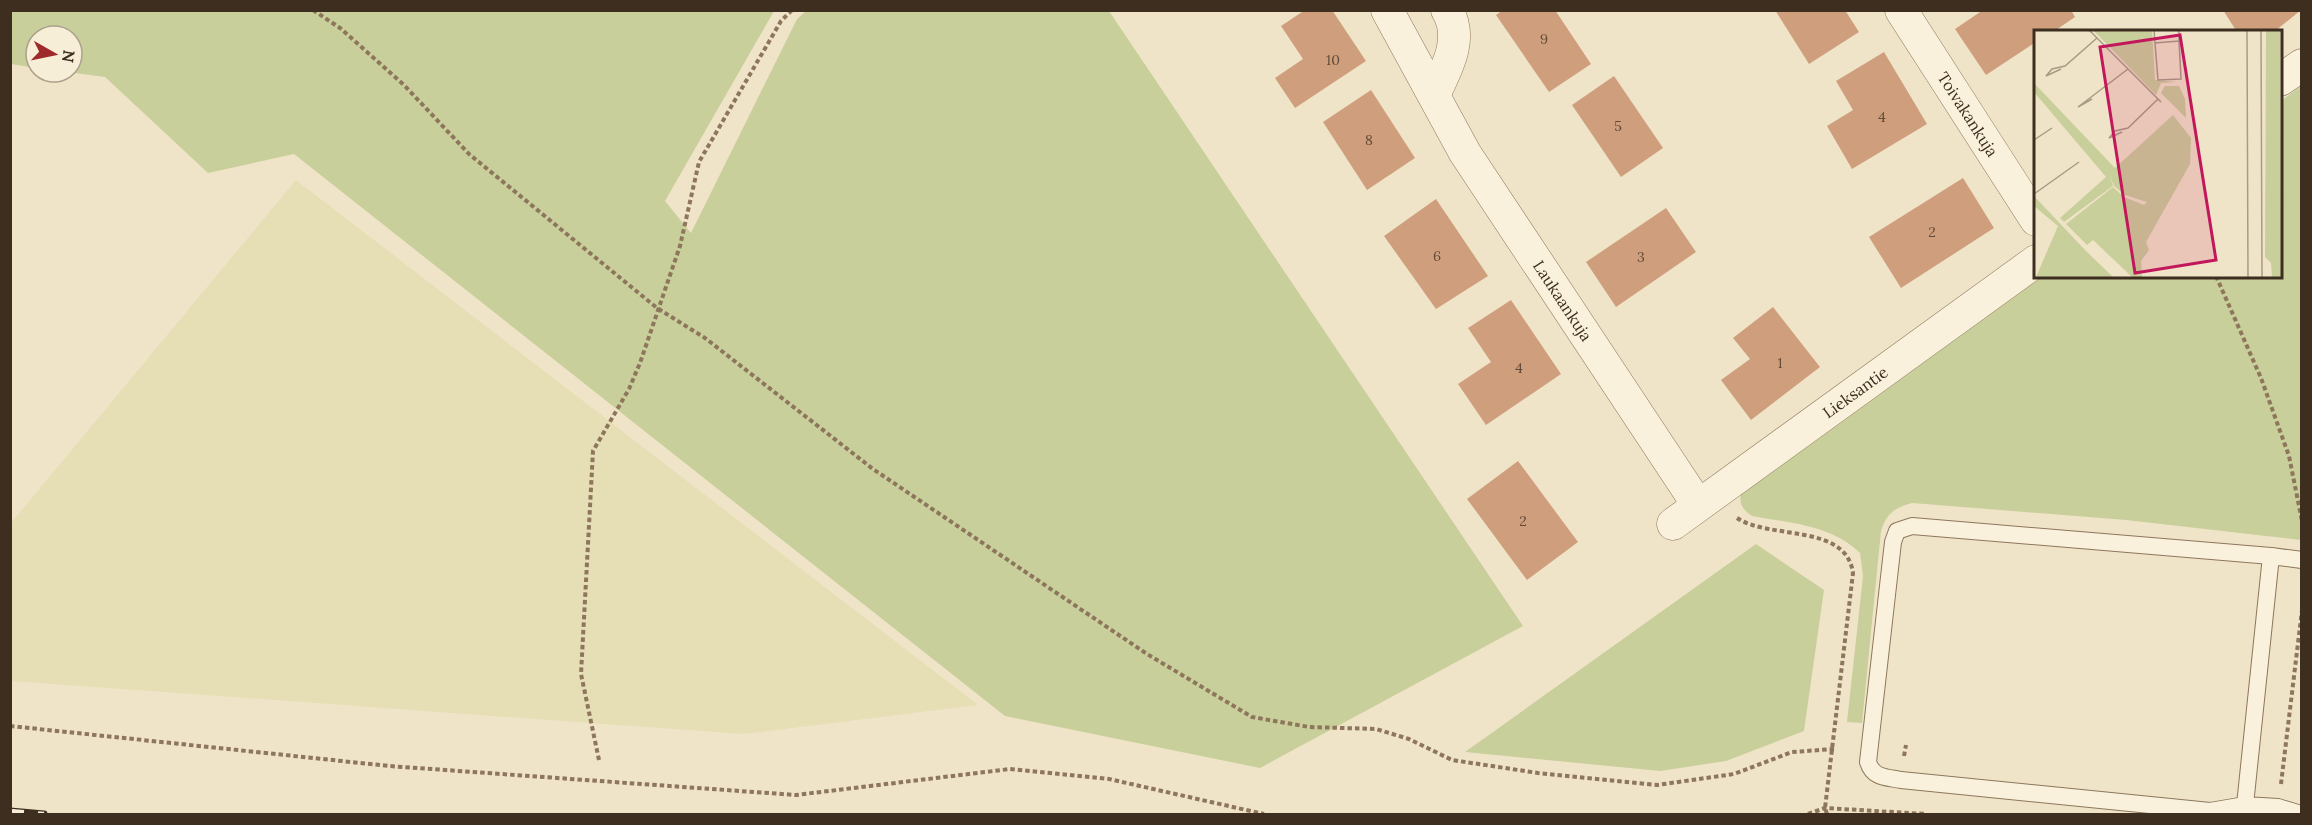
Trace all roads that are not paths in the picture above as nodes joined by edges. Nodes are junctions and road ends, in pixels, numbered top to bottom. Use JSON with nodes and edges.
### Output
{"nodes":[{"id":1,"x":1387,"y":10,"type":"edge"},
{"id":2,"x":1447,"y":10,"type":"edge"},
{"id":3,"x":1901,"y":10,"type":"edge"},
{"id":4,"x":2301,"y":65,"type":"edge"},
{"id":5,"x":2282,"y":79,"type":"edge"},
{"id":6,"x":1434,"y":95,"type":"junction"},
{"id":7,"x":2034,"y":217,"type":"edge"},
{"id":8,"x":2034,"y":262,"type":"edge"},
{"id":9,"x":1707,"y":498,"type":"junction"},
{"id":10,"x":1673,"y":524,"type":"dead end"},
{"id":11,"x":2271,"y":556,"type":"junction"},
{"id":12,"x":2301,"y":560,"type":"edge"},
{"id":13,"x":2245,"y":805,"type":"junction"},
{"id":14,"x":2301,"y":814,"type":"edge"}],
"edges":[{"from":1,"to":6,"type":"street","name":"Laukaankuja"},
{"from":2,"to":6,"type":"street"},
{"from":3,"to":7,"type":"street","name":"Toivakankuja"},
{"from":4,"to":5,"type":"street"},
{"from":6,"to":9,"type":"street","name":"Laukaankuja"},
{"from":8,"to":9,"type":"street","name":"Lieksantie"},
{"from":9,"to":10,"type":"street","name":"Lieksantie"},
{"from":11,"to":12,"type":"lane"},
{"from":11,"to":13,"type":"lane"},
{"from":11,"to":13,"type":"lane"},
{"from":13,"to":14,"type":"lane"}]}
